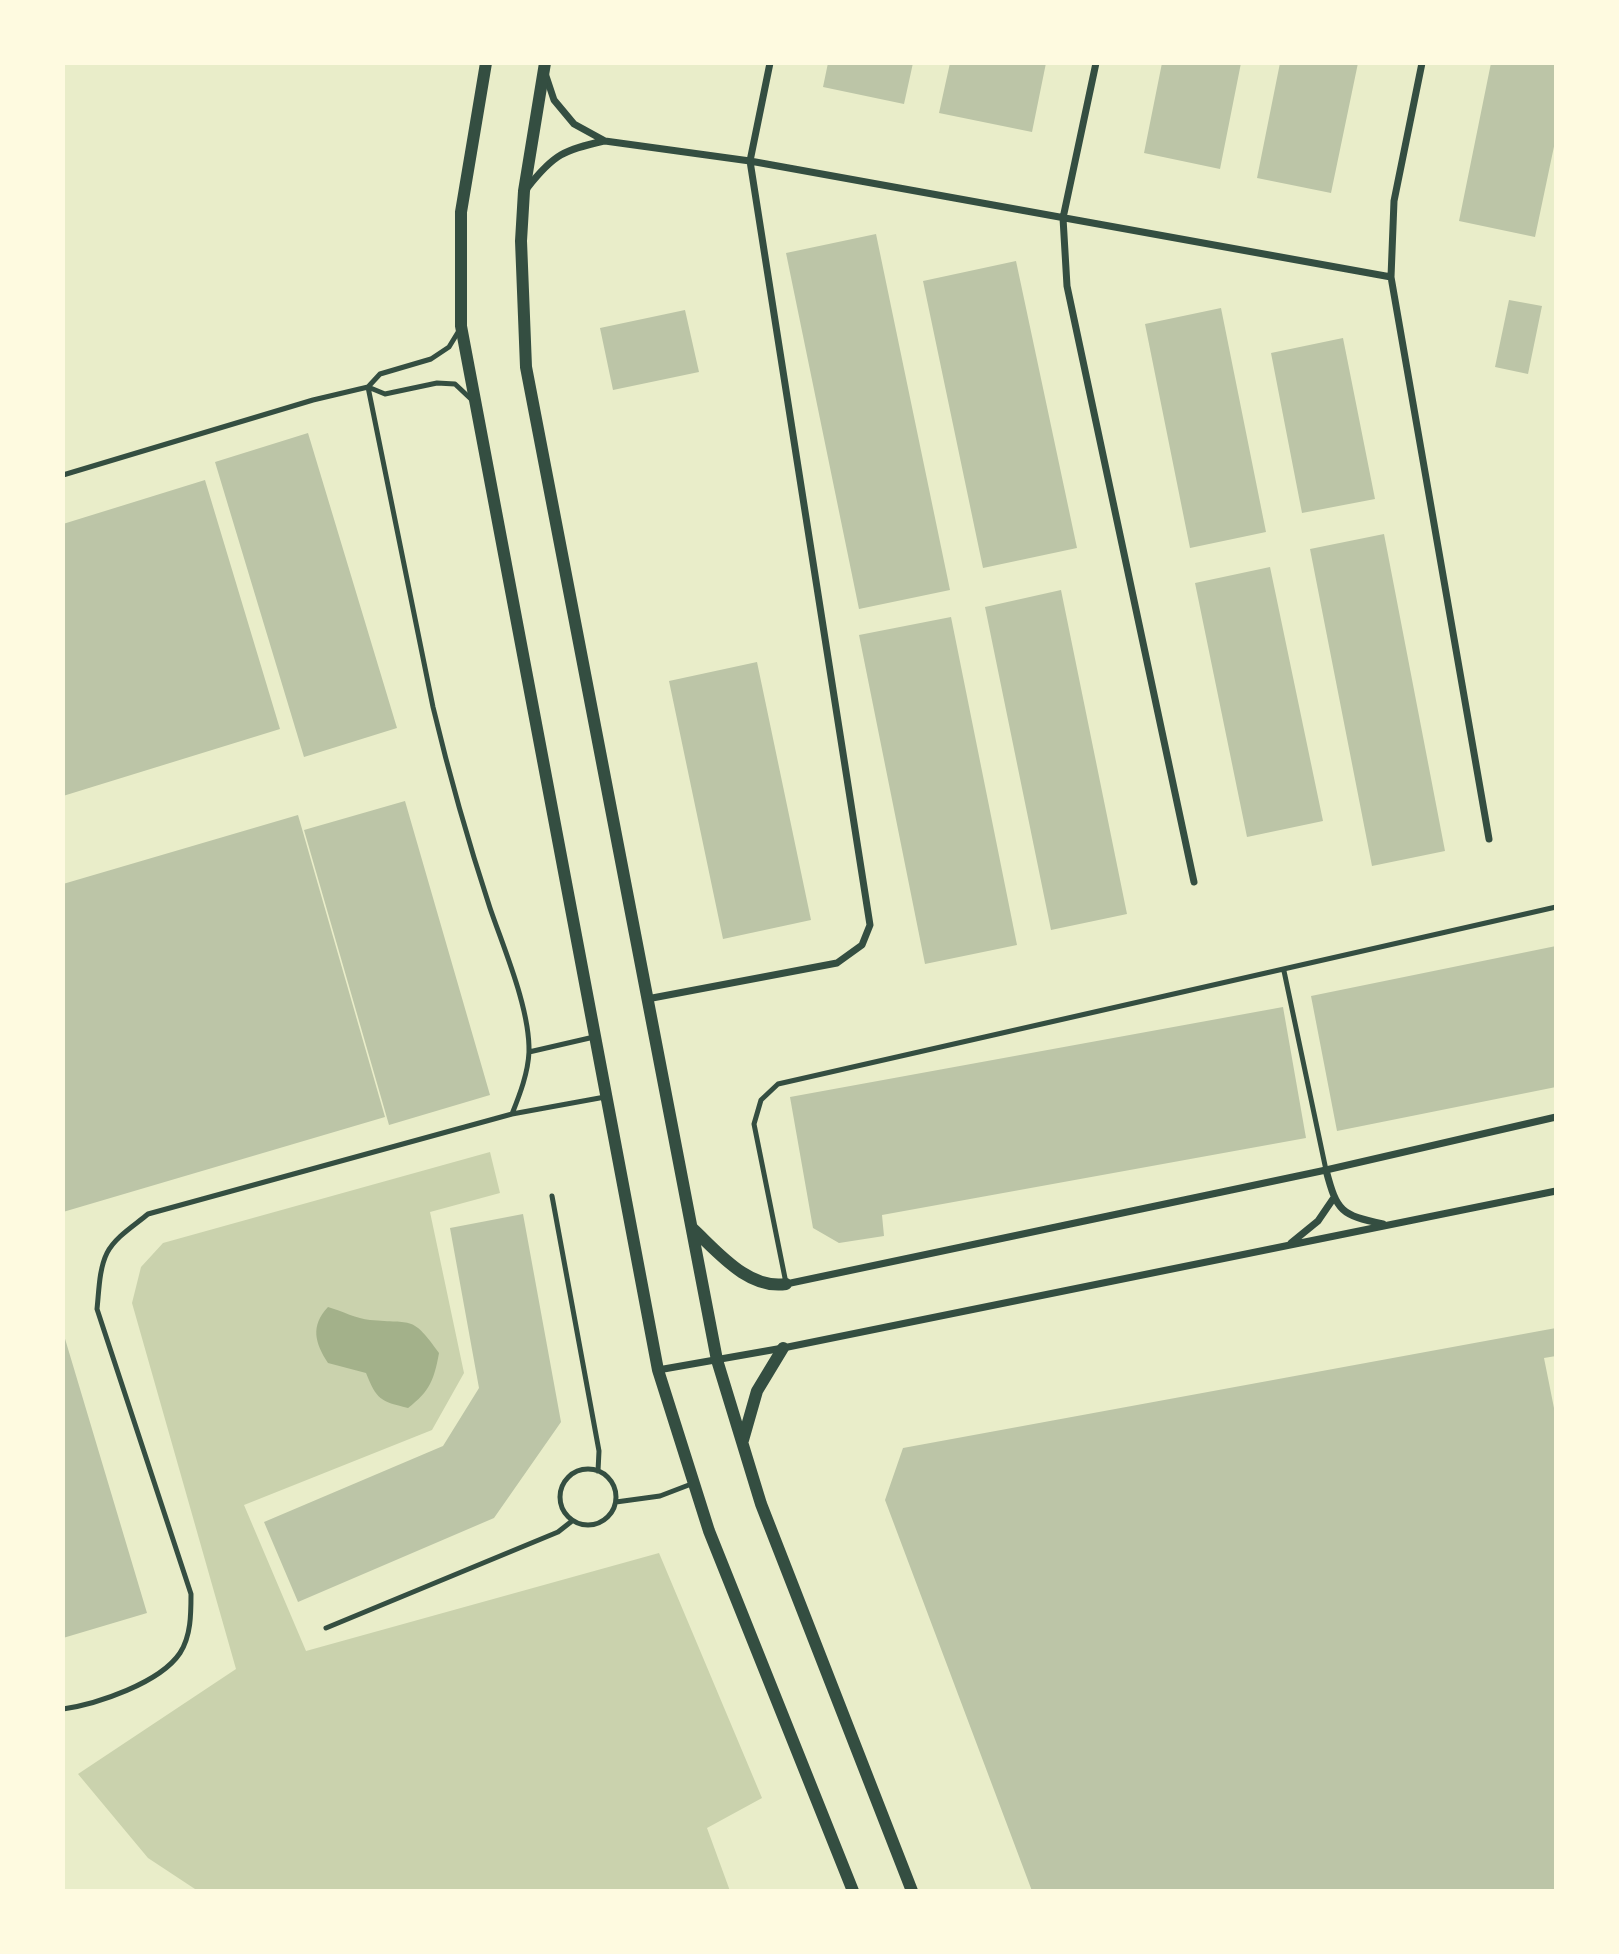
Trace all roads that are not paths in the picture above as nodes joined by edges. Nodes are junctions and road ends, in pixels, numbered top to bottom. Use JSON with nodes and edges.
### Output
{"nodes":[{"id":1,"x":486,"y":63,"type":"edge"},
{"id":2,"x":770,"y":63,"type":"edge"},
{"id":3,"x":1096,"y":63,"type":"edge"},
{"id":4,"x":1422,"y":63,"type":"edge"},
{"id":5,"x":544,"y":66,"type":"edge"},
{"id":6,"x":605,"y":141,"type":"junction"},
{"id":7,"x":750,"y":161,"type":"junction"},
{"id":8,"x":524,"y":191,"type":"junction"},
{"id":9,"x":1063,"y":218,"type":"junction"},
{"id":10,"x":1391,"y":277,"type":"junction"},
{"id":11,"x":461,"y":326,"type":"junction"},
{"id":12,"x":368,"y":387,"type":"junction"},
{"id":13,"x":477,"y":406,"type":"junction"},
{"id":14,"x":63,"y":475,"type":"edge"},
{"id":15,"x":1489,"y":838,"type":"dead end"},
{"id":16,"x":1194,"y":882,"type":"dead end"},
{"id":17,"x":1556,"y":907,"type":"edge"},
{"id":18,"x":1284,"y":971,"type":"junction"},
{"id":19,"x":647,"y":999,"type":"junction"},
{"id":20,"x":594,"y":1037,"type":"junction"},
{"id":21,"x":529,"y":1052,"type":"junction"},
{"id":22,"x":605,"y":1097,"type":"junction"},
{"id":23,"x":512,"y":1114,"type":"junction"},
{"id":24,"x":1556,"y":1117,"type":"edge"},
{"id":25,"x":1326,"y":1170,"type":"junction"},
{"id":26,"x":1556,"y":1191,"type":"edge"},
{"id":27,"x":552,"y":1196,"type":"dead end"},
{"id":28,"x":1333,"y":1199,"type":"junction"},
{"id":29,"x":1388,"y":1224,"type":"junction"},
{"id":30,"x":691,"y":1228,"type":"junction"},
{"id":31,"x":1289,"y":1245,"type":"junction"},
{"id":32,"x":786,"y":1284,"type":"junction"},
{"id":33,"x":783,"y":1348,"type":"junction"},
{"id":34,"x":717,"y":1360,"type":"junction"},
{"id":35,"x":659,"y":1370,"type":"junction"},
{"id":36,"x":742,"y":1442,"type":"junction"},
{"id":37,"x":598,"y":1471,"type":"junction"},
{"id":38,"x":694,"y":1483,"type":"junction"},
{"id":39,"x":616,"y":1502,"type":"junction"},
{"id":40,"x":572,"y":1521,"type":"junction"},
{"id":41,"x":327,"y":1628,"type":"dead end"},
{"id":42,"x":63,"y":1709,"type":"edge"},
{"id":43,"x":853,"y":1891,"type":"edge"},
{"id":44,"x":912,"y":1891,"type":"edge"}],
"edges":[{"from":1,"to":11,"type":"street"},
{"from":2,"to":7,"type":"street"},
{"from":3,"to":9,"type":"street"},
{"from":4,"to":10,"type":"street"},
{"from":5,"to":6,"type":"street"},
{"from":5,"to":8,"type":"street"},
{"from":6,"to":7,"type":"street"},
{"from":6,"to":8,"type":"street"},
{"from":7,"to":9,"type":"street"},
{"from":7,"to":19,"type":"street"},
{"from":8,"to":19,"type":"street"},
{"from":9,"to":10,"type":"street"},
{"from":9,"to":16,"type":"street"},
{"from":10,"to":15,"type":"street"},
{"from":11,"to":12,"type":"lane"},
{"from":11,"to":13,"type":"street"},
{"from":12,"to":13,"type":"lane"},
{"from":12,"to":14,"type":"lane"},
{"from":12,"to":21,"type":"lane"},
{"from":13,"to":20,"type":"street"},
{"from":17,"to":18,"type":"lane"},
{"from":18,"to":25,"type":"lane"},
{"from":18,"to":32,"type":"lane"},
{"from":19,"to":30,"type":"street"},
{"from":20,"to":21,"type":"lane"},
{"from":20,"to":22,"type":"street"},
{"from":21,"to":23,"type":"lane"},
{"from":22,"to":23,"type":"lane"},
{"from":22,"to":35,"type":"street"},
{"from":23,"to":42,"type":"lane"},
{"from":24,"to":25,"type":"street"},
{"from":25,"to":28,"type":"street"},
{"from":25,"to":32,"type":"street"},
{"from":26,"to":29,"type":"street"},
{"from":27,"to":37,"type":"lane"},
{"from":28,"to":29,"type":"street"},
{"from":28,"to":31,"type":"street"},
{"from":29,"to":31,"type":"street"},
{"from":30,"to":32,"type":"street"},
{"from":30,"to":34,"type":"street"},
{"from":31,"to":33,"type":"street"},
{"from":33,"to":34,"type":"street"},
{"from":33,"to":36,"type":"street"},
{"from":34,"to":35,"type":"street"},
{"from":34,"to":36,"type":"street"},
{"from":35,"to":38,"type":"street"},
{"from":36,"to":44,"type":"street"},
{"from":37,"to":39,"type":"lane"},
{"from":37,"to":40,"type":"lane"},
{"from":38,"to":39,"type":"lane"},
{"from":38,"to":43,"type":"street"},
{"from":39,"to":40,"type":"lane"},
{"from":40,"to":41,"type":"lane"}]}
